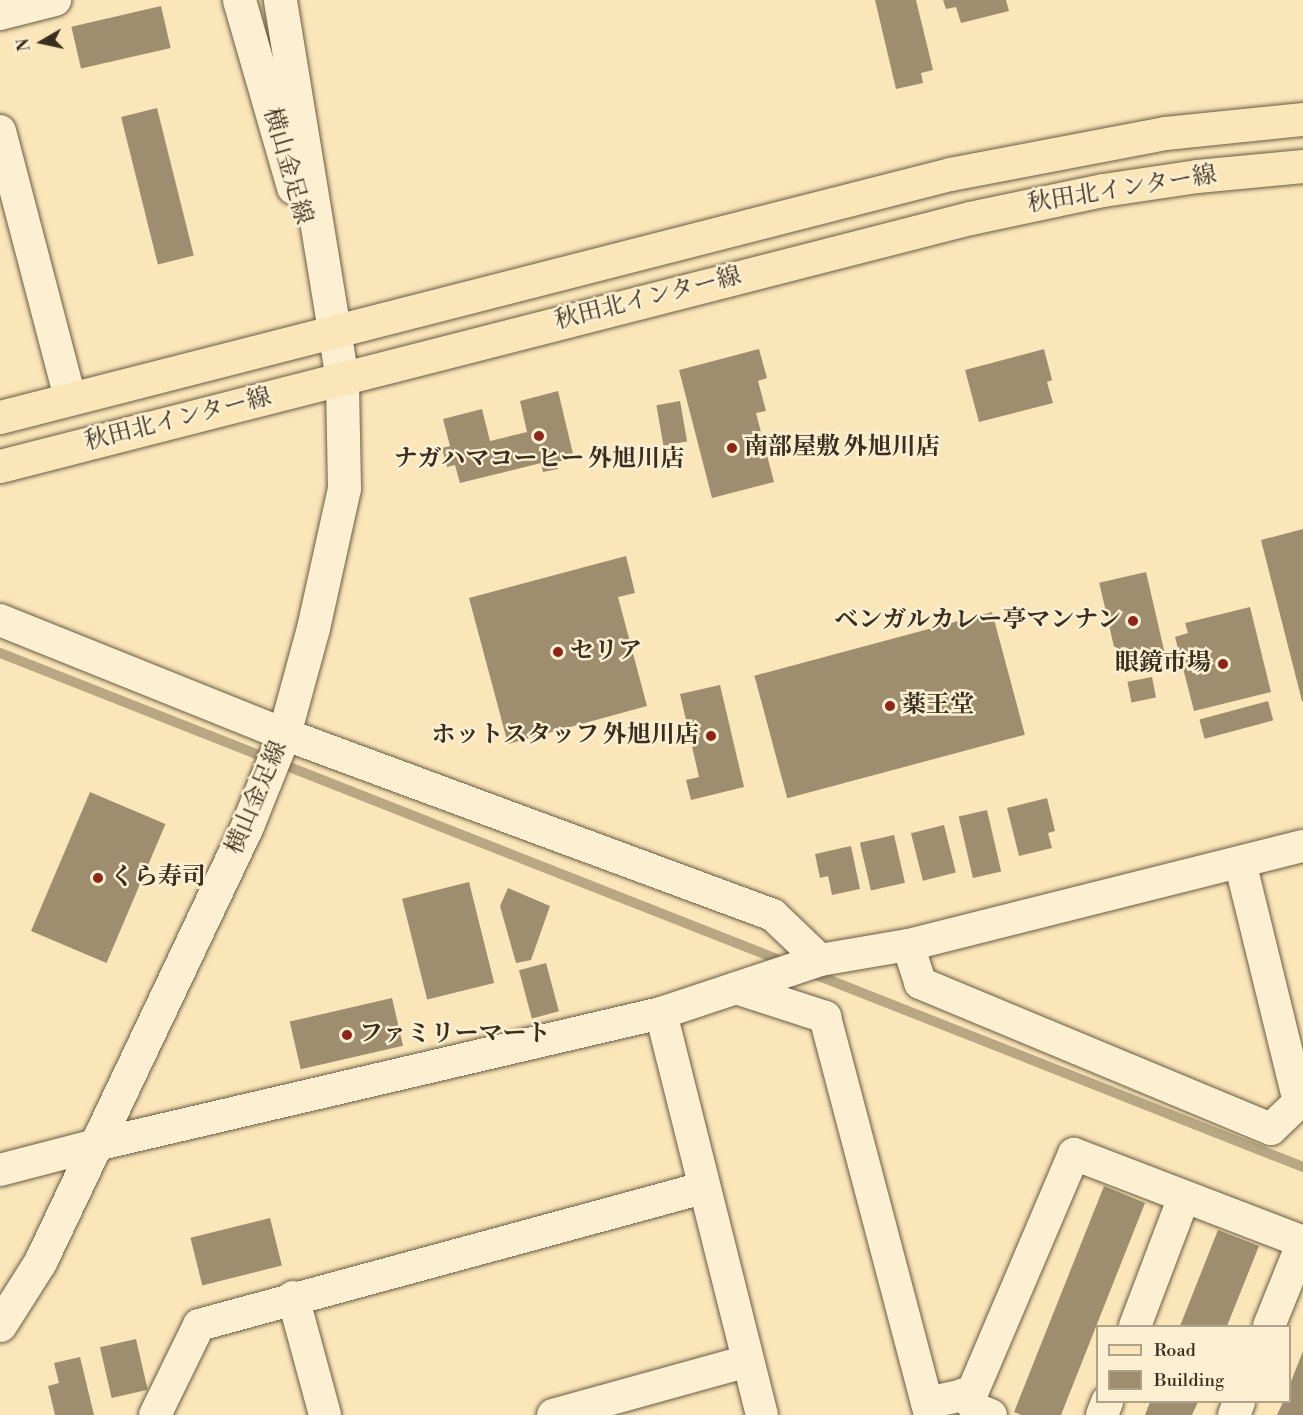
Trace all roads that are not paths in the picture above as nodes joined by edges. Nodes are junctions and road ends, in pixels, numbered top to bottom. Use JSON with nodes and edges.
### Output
{"nodes":[{"id":1,"x":55,"y":0,"type":"edge"},
{"id":2,"x":238,"y":0,"type":"edge"},
{"id":3,"x":280,"y":0,"type":"edge"},
{"id":4,"x":0,"y":14,"type":"edge"},
{"id":5,"x":1303,"y":119,"type":"edge"},
{"id":6,"x":0,"y":131,"type":"edge"},
{"id":7,"x":1303,"y":166,"type":"edge"},
{"id":8,"x":335,"y":332,"type":"junction"},
{"id":9,"x":342,"y":379,"type":"junction"},
{"id":10,"x":70,"y":399,"type":"junction"},
{"id":11,"x":0,"y":417,"type":"edge"},
{"id":12,"x":0,"y":466,"type":"edge"},
{"id":13,"x":0,"y":620,"type":"edge"},
{"id":14,"x":283,"y":737,"type":"junction"},
{"id":15,"x":1303,"y":846,"type":"edge"},
{"id":16,"x":1240,"y":862,"type":"junction"},
{"id":17,"x":908,"y":945,"type":"junction"},
{"id":18,"x":819,"y":960,"type":"junction"},
{"id":19,"x":736,"y":988,"type":"junction"},
{"id":20,"x":661,"y":1012,"type":"junction"},
{"id":21,"x":96,"y":1145,"type":"junction"},
{"id":22,"x":0,"y":1170,"type":"edge"},
{"id":23,"x":703,"y":1188,"type":"junction"},
{"id":24,"x":1184,"y":1197,"type":"junction"},
{"id":25,"x":1303,"y":1242,"type":"edge"},
{"id":26,"x":293,"y":1297,"type":"junction"},
{"id":27,"x":0,"y":1325,"type":"edge"},
{"id":28,"x":1135,"y":1325,"type":"edge"},
{"id":29,"x":1269,"y":1325,"type":"edge"},
{"id":30,"x":748,"y":1361,"type":"junction"},
{"id":31,"x":964,"y":1394,"type":"junction"},
{"id":32,"x":929,"y":1409,"type":"edge"},
{"id":33,"x":155,"y":1415,"type":"edge"},
{"id":34,"x":325,"y":1415,"type":"edge"},
{"id":35,"x":553,"y":1415,"type":"edge"},
{"id":36,"x":762,"y":1415,"type":"edge"},
{"id":37,"x":991,"y":1415,"type":"edge"}],
"edges":[{"from":1,"to":4,"type":"street"},
{"from":2,"to":8,"type":"street","name":"横山金足線"},
{"from":3,"to":8,"type":"street","name":"横山金足線"},
{"from":5,"to":8,"type":"main road","name":"秋田北インター線"},
{"from":6,"to":10,"type":"street"},
{"from":7,"to":9,"type":"main road","name":"秋田北インター線"},
{"from":8,"to":9,"type":"street","name":"横山金足線"},
{"from":8,"to":10,"type":"main road","name":"秋田北インター線"},
{"from":9,"to":12,"type":"main road","name":"秋田北インター線"},
{"from":9,"to":14,"type":"street","name":"横山金足線"},
{"from":10,"to":11,"type":"main road","name":"秋田北インター線"},
{"from":13,"to":14,"type":"street"},
{"from":14,"to":18,"type":"street"},
{"from":14,"to":21,"type":"street","name":"横山金足線"},
{"from":15,"to":16,"type":"street"},
{"from":16,"to":17,"type":"street"},
{"from":16,"to":17,"type":"street"},
{"from":17,"to":18,"type":"street"},
{"from":18,"to":19,"type":"street"},
{"from":19,"to":20,"type":"street"},
{"from":19,"to":32,"type":"street"},
{"from":20,"to":21,"type":"street"},
{"from":20,"to":23,"type":"street"},
{"from":21,"to":22,"type":"street"},
{"from":21,"to":27,"type":"street","name":"横山金足線"},
{"from":23,"to":26,"type":"street"},
{"from":23,"to":30,"type":"street"},
{"from":24,"to":25,"type":"street"},
{"from":24,"to":28,"type":"street"},
{"from":24,"to":31,"type":"street"},
{"from":25,"to":29,"type":"street"},
{"from":26,"to":33,"type":"street"},
{"from":26,"to":34,"type":"street"},
{"from":30,"to":35,"type":"street"},
{"from":30,"to":36,"type":"street"},
{"from":31,"to":32,"type":"street"},
{"from":31,"to":37,"type":"street"}]}
